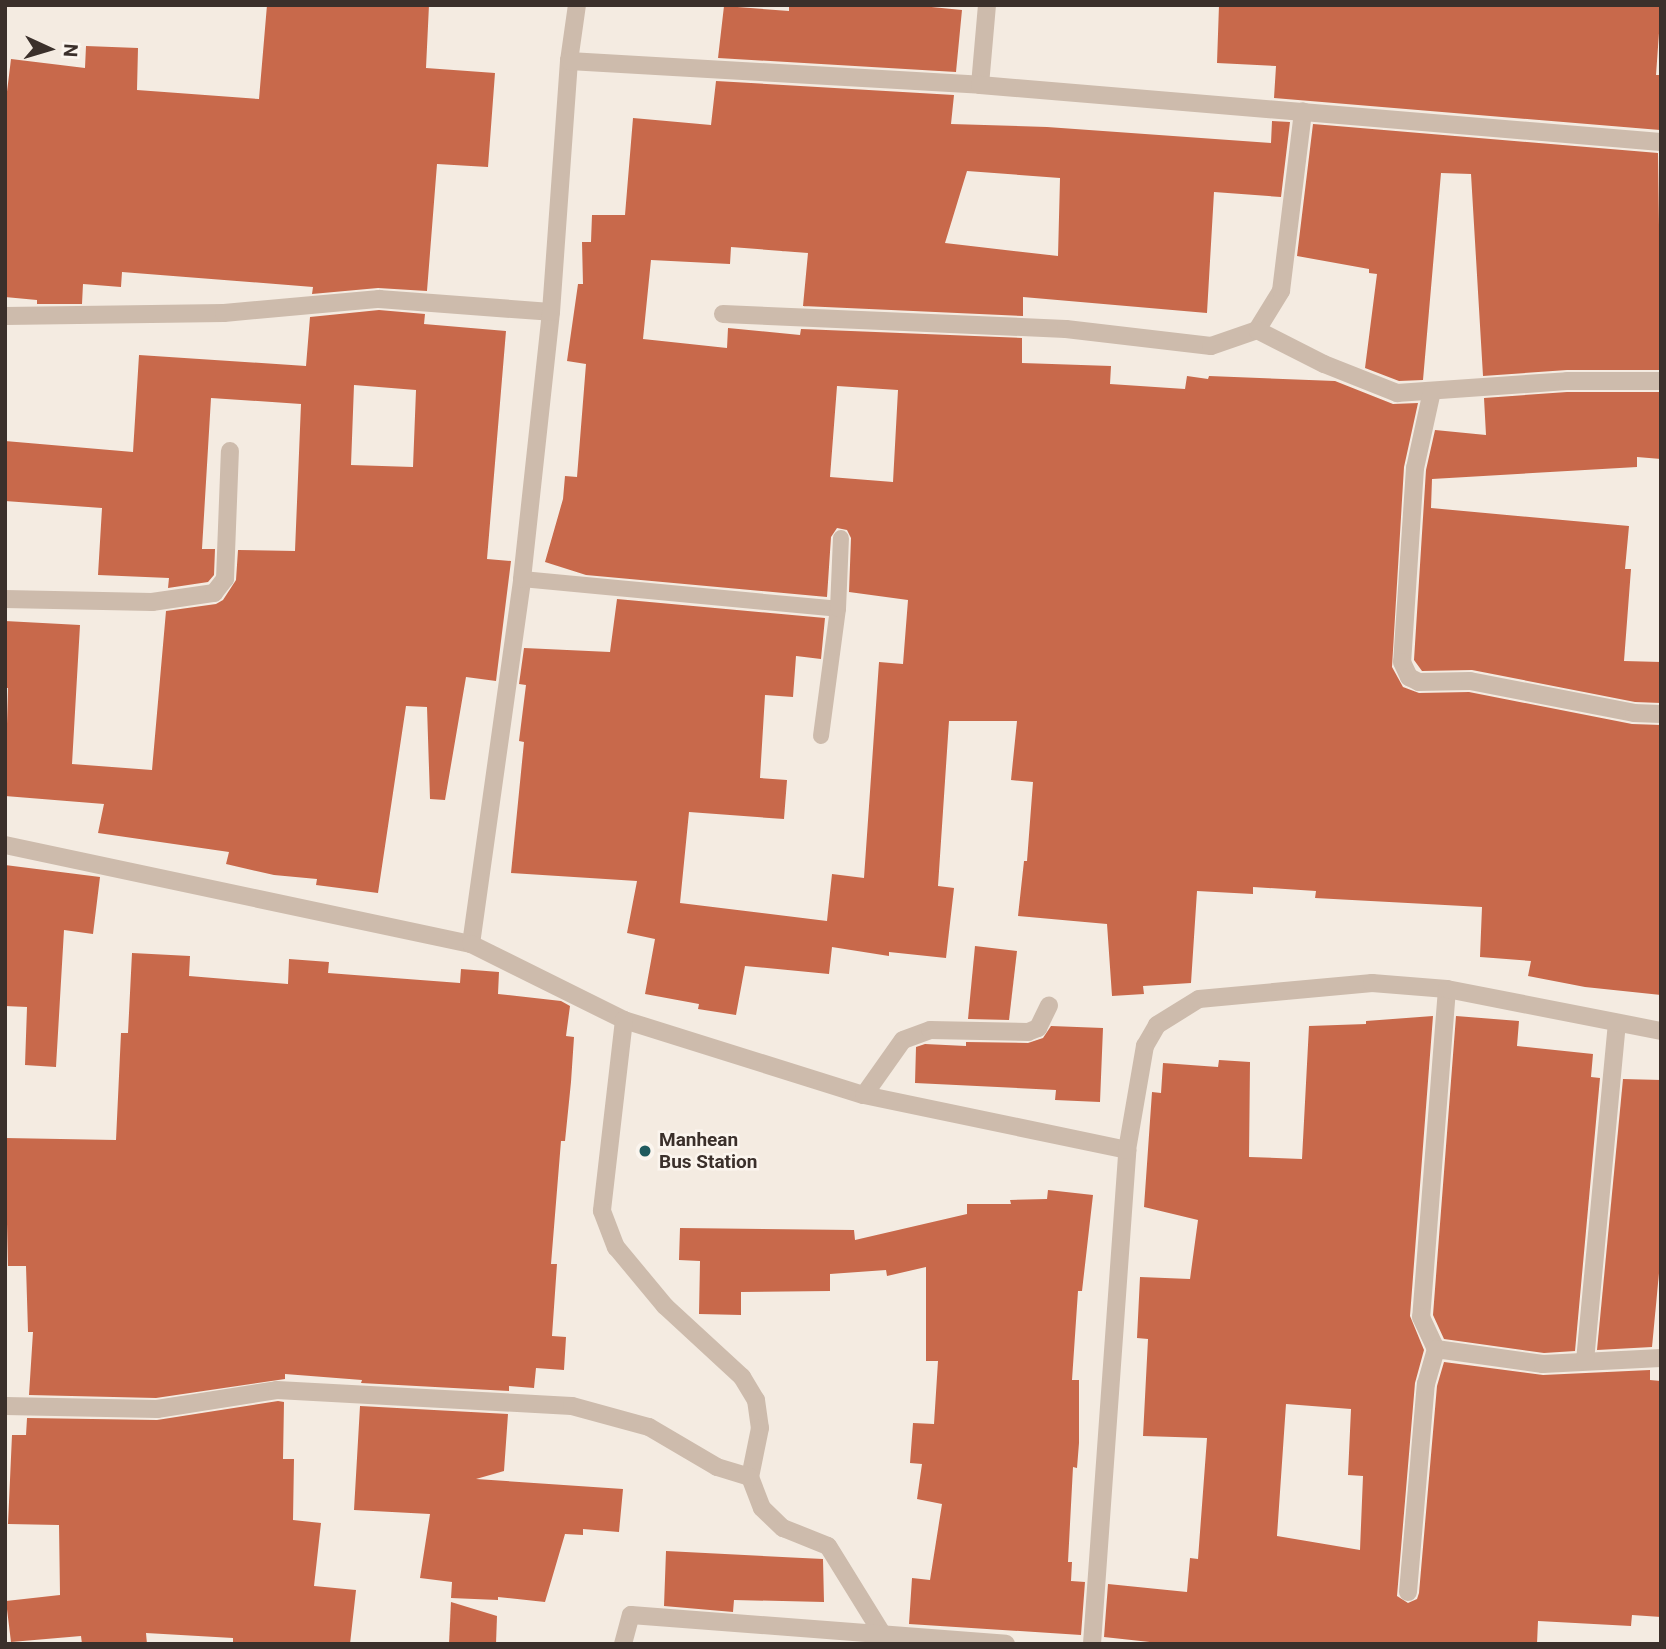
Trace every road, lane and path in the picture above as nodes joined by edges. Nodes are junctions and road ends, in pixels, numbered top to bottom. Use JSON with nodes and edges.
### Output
{"nodes":[{"id":1,"x":577,"y":5,"type":"edge"},
{"id":2,"x":987,"y":5,"type":"edge"},
{"id":3,"x":569,"y":61,"type":"junction"},
{"id":4,"x":980,"y":85,"type":"junction"},
{"id":5,"x":1303,"y":111,"type":"junction"},
{"id":6,"x":1661,"y":142,"type":"edge"},
{"id":7,"x":551,"y":312,"type":"junction"},
{"id":8,"x":723,"y":314,"type":"dead end"},
{"id":9,"x":5,"y":316,"type":"edge"},
{"id":10,"x":1257,"y":330,"type":"junction"},
{"id":11,"x":1661,"y":381,"type":"edge"},
{"id":12,"x":1432,"y":391,"type":"junction"},
{"id":13,"x":229,"y":451,"type":"dead end"},
{"id":14,"x":841,"y":538,"type":"dead end"},
{"id":15,"x":522,"y":579,"type":"junction"},
{"id":16,"x":5,"y":599,"type":"edge"},
{"id":17,"x":838,"y":609,"type":"junction"},
{"id":18,"x":1661,"y":714,"type":"edge"},
{"id":19,"x":821,"y":736,"type":"dead end"},
{"id":20,"x":5,"y":845,"type":"edge"},
{"id":21,"x":471,"y":944,"type":"junction"},
{"id":22,"x":1447,"y":989,"type":"junction"},
{"id":23,"x":1049,"y":1004,"type":"dead end"},
{"id":24,"x":624,"y":1020,"type":"junction"},
{"id":25,"x":1617,"y":1024,"type":"junction"},
{"id":26,"x":1661,"y":1031,"type":"edge"},
{"id":27,"x":864,"y":1095,"type":"junction"},
{"id":28,"x":1127,"y":1150,"type":"junction"},
{"id":29,"x":1436,"y":1349,"type":"junction"},
{"id":30,"x":1661,"y":1358,"type":"edge"},
{"id":31,"x":1585,"y":1362,"type":"junction"},
{"id":32,"x":5,"y":1406,"type":"edge"},
{"id":33,"x":750,"y":1477,"type":"junction"},
{"id":34,"x":1408,"y":1592,"type":"dead end"},
{"id":35,"x":883,"y":1634,"type":"junction"},
{"id":36,"x":623,"y":1644,"type":"edge"},
{"id":37,"x":1006,"y":1644,"type":"edge"},
{"id":38,"x":1092,"y":1644,"type":"edge"}],
"edges":[{"from":1,"to":3,"type":"street"},
{"from":2,"to":4,"type":"street"},
{"from":3,"to":4,"type":"street"},
{"from":3,"to":7,"type":"street"},
{"from":4,"to":5,"type":"street"},
{"from":5,"to":6,"type":"street"},
{"from":5,"to":10,"type":"street"},
{"from":7,"to":9,"type":"street"},
{"from":7,"to":15,"type":"street"},
{"from":8,"to":10,"type":"street"},
{"from":10,"to":12,"type":"street"},
{"from":11,"to":12,"type":"street"},
{"from":12,"to":18,"type":"street"},
{"from":13,"to":16,"type":"street"},
{"from":14,"to":17,"type":"lane"},
{"from":15,"to":17,"type":"lane"},
{"from":15,"to":21,"type":"street"},
{"from":17,"to":19,"type":"lane"},
{"from":20,"to":21,"type":"street"},
{"from":21,"to":24,"type":"street"},
{"from":22,"to":25,"type":"street"},
{"from":22,"to":28,"type":"street"},
{"from":22,"to":29,"type":"street"},
{"from":23,"to":27,"type":"street"},
{"from":24,"to":27,"type":"street"},
{"from":24,"to":33,"type":"street"},
{"from":25,"to":26,"type":"street"},
{"from":25,"to":31,"type":"street"},
{"from":27,"to":28,"type":"street"},
{"from":28,"to":38,"type":"street"},
{"from":29,"to":31,"type":"street"},
{"from":29,"to":34,"type":"street"},
{"from":30,"to":31,"type":"street"},
{"from":32,"to":33,"type":"street"},
{"from":33,"to":35,"type":"street"},
{"from":35,"to":36,"type":"street"},
{"from":35,"to":37,"type":"street"}]}
